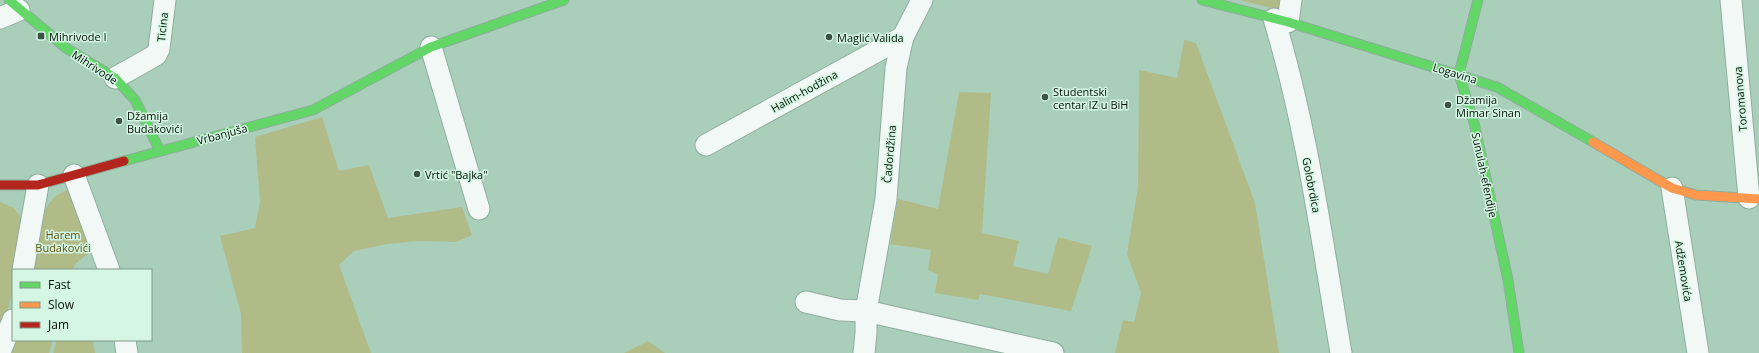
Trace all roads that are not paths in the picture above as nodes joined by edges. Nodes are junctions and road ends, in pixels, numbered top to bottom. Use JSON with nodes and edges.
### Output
{"nodes":[{"id":1,"x":165,"y":0,"type":"edge"},
{"id":2,"x":564,"y":0,"type":"edge"},
{"id":3,"x":922,"y":0,"type":"edge"},
{"id":4,"x":1202,"y":0,"type":"edge"},
{"id":5,"x":1291,"y":0,"type":"edge"},
{"id":6,"x":1478,"y":0,"type":"edge"},
{"id":7,"x":1731,"y":0,"type":"edge"},
{"id":8,"x":14,"y":5,"type":"edge"},
{"id":9,"x":0,"y":18,"type":"edge"},
{"id":10,"x":1281,"y":20,"type":"junction"},
{"id":11,"x":903,"y":37,"type":"junction"},
{"id":12,"x":431,"y":47,"type":"junction"},
{"id":13,"x":1459,"y":74,"type":"junction"},
{"id":14,"x":116,"y":78,"type":"junction"},
{"id":15,"x":706,"y":145,"type":"dead end"},
{"id":16,"x":160,"y":151,"type":"junction"},
{"id":17,"x":74,"y":175,"type":"junction"},
{"id":18,"x":0,"y":185,"type":"edge"},
{"id":19,"x":38,"y":185,"type":"junction"},
{"id":20,"x":1672,"y":188,"type":"junction"},
{"id":21,"x":1754,"y":198,"type":"edge"},
{"id":22,"x":479,"y":209,"type":"dead end"},
{"id":23,"x":23,"y":269,"type":"edge"},
{"id":24,"x":109,"y":269,"type":"edge"},
{"id":25,"x":806,"y":302,"type":"dead end"},
{"id":26,"x":866,"y":311,"type":"junction"},
{"id":27,"x":12,"y":322,"type":"edge"},
{"id":28,"x":126,"y":341,"type":"edge"},
{"id":29,"x":0,"y":352,"type":"edge"},
{"id":30,"x":127,"y":353,"type":"edge"},
{"id":31,"x":864,"y":353,"type":"edge"},
{"id":32,"x":1053,"y":353,"type":"edge"},
{"id":33,"x":1341,"y":353,"type":"edge"},
{"id":34,"x":1519,"y":353,"type":"edge"},
{"id":35,"x":1698,"y":353,"type":"edge"}],
"edges":[{"from":1,"to":14,"type":"street","name":"Ticina"},
{"from":2,"to":12,"type":"street","name":"Vrbanjuša"},
{"from":3,"to":11,"type":"street","name":"Čadordžina"},
{"from":4,"to":10,"type":"street","name":"Logavina"},
{"from":5,"to":10,"type":"street"},
{"from":6,"to":13,"type":"street"},
{"from":7,"to":21,"type":"street","name":"Toromanova"},
{"from":8,"to":9,"type":"street"},
{"from":8,"to":14,"type":"street","name":"Mihrivode"},
{"from":10,"to":13,"type":"street","name":"Logavina"},
{"from":10,"to":33,"type":"street","name":"Golobrdica"},
{"from":11,"to":15,"type":"street","name":"Halim-hodžina"},
{"from":11,"to":26,"type":"street","name":"Čadordžina"},
{"from":12,"to":16,"type":"street","name":"Vrbanjuša"},
{"from":12,"to":22,"type":"street"},
{"from":13,"to":20,"type":"street","name":"Logavina"},
{"from":13,"to":34,"type":"street","name":"Sunulah-efendije"},
{"from":14,"to":16,"type":"street","name":"Mihrivode"},
{"from":16,"to":17,"type":"street","name":"Vrbanjuša"},
{"from":17,"to":19,"type":"street","name":"Vrbanjuša"},
{"from":17,"to":24,"type":"street"},
{"from":18,"to":19,"type":"street","name":"Vrbanjuša"},
{"from":19,"to":23,"type":"street"},
{"from":20,"to":21,"type":"street","name":"Logavina"},
{"from":20,"to":35,"type":"street","name":"Adžemovića"},
{"from":25,"to":26,"type":"street"},
{"from":26,"to":31,"type":"street","name":"Čadordžina"},
{"from":26,"to":32,"type":"street"},
{"from":27,"to":29,"type":"street"},
{"from":28,"to":30,"type":"street"}]}
